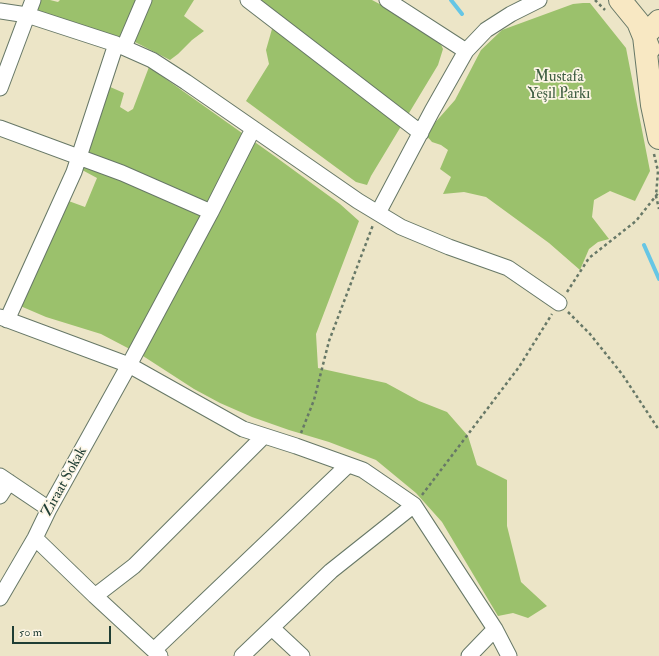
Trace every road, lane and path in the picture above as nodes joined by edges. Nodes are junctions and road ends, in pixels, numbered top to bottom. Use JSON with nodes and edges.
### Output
{"nodes":[{"id":1,"x":33,"y":0,"type":"edge"},
{"id":2,"x":144,"y":0,"type":"edge"},
{"id":3,"x":248,"y":0,"type":"edge"},
{"id":4,"x":387,"y":0,"type":"edge"},
{"id":5,"x":539,"y":0,"type":"edge"},
{"id":6,"x":620,"y":0,"type":"edge"},
{"id":7,"x":0,"y":11,"type":"edge"},
{"id":8,"x":27,"y":15,"type":"junction"},
{"id":9,"x":654,"y":34,"type":"edge"},
{"id":10,"x":120,"y":45,"type":"junction"},
{"id":11,"x":466,"y":51,"type":"junction"},
{"id":12,"x":659,"y":72,"type":"edge"},
{"id":13,"x":0,"y":88,"type":"edge"},
{"id":14,"x":0,"y":128,"type":"edge"},
{"id":15,"x":253,"y":129,"type":"junction"},
{"id":16,"x":421,"y":133,"type":"junction"},
{"id":17,"x":659,"y":138,"type":"edge"},
{"id":18,"x":80,"y":157,"type":"junction"},
{"id":19,"x":658,"y":171,"type":"dead end"},
{"id":20,"x":659,"y":192,"type":"edge"},
{"id":21,"x":656,"y":196,"type":"junction"},
{"id":22,"x":659,"y":209,"type":"edge"},
{"id":23,"x":211,"y":212,"type":"junction"},
{"id":24,"x":378,"y":213,"type":"junction"},
{"id":25,"x":559,"y":303,"type":"junction"},
{"id":26,"x":4,"y":319,"type":"edge"},
{"id":27,"x":129,"y":365,"type":"junction"},
{"id":28,"x":659,"y":430,"type":"edge"},
{"id":29,"x":264,"y":436,"type":"junction"},
{"id":30,"x":296,"y":446,"type":"junction"},
{"id":31,"x":348,"y":465,"type":"junction"},
{"id":32,"x":5,"y":479,"type":"edge"},
{"id":33,"x":0,"y":496,"type":"edge"},
{"id":34,"x":414,"y":505,"type":"junction"},
{"id":35,"x":49,"y":509,"type":"junction"},
{"id":36,"x":34,"y":538,"type":"junction"},
{"id":37,"x":95,"y":596,"type":"junction"},
{"id":38,"x":0,"y":598,"type":"edge"},
{"id":39,"x":272,"y":628,"type":"junction"},
{"id":40,"x":496,"y":629,"type":"junction"},
{"id":41,"x":157,"y":653,"type":"edge"},
{"id":42,"x":242,"y":656,"type":"edge"},
{"id":43,"x":302,"y":656,"type":"edge"},
{"id":44,"x":469,"y":656,"type":"edge"},
{"id":45,"x":509,"y":656,"type":"edge"}],
"edges":[{"from":1,"to":8,"type":"street"},
{"from":2,"to":10,"type":"street"},
{"from":3,"to":16,"type":"street"},
{"from":4,"to":11,"type":"street"},
{"from":5,"to":11,"type":"street"},
{"from":6,"to":9,"type":"street"},
{"from":7,"to":8,"type":"street"},
{"from":8,"to":10,"type":"street"},
{"from":8,"to":13,"type":"street"},
{"from":9,"to":12,"type":"street"},
{"from":9,"to":17,"type":"street"},
{"from":10,"to":15,"type":"street"},
{"from":10,"to":18,"type":"street"},
{"from":11,"to":16,"type":"street"},
{"from":14,"to":18,"type":"street"},
{"from":15,"to":23,"type":"street","name":"Ziraat Sokak"},
{"from":15,"to":24,"type":"street"},
{"from":16,"to":24,"type":"street"},
{"from":18,"to":23,"type":"street"},
{"from":18,"to":26,"type":"street"},
{"from":19,"to":21,"type":"path"},
{"from":20,"to":21,"type":"path"},
{"from":21,"to":22,"type":"path"},
{"from":21,"to":25,"type":"path"},
{"from":23,"to":27,"type":"street","name":"Ziraat Sokak"},
{"from":24,"to":25,"type":"street"},
{"from":24,"to":30,"type":"path"},
{"from":25,"to":28,"type":"path"},
{"from":25,"to":34,"type":"path"},
{"from":26,"to":27,"type":"street"},
{"from":27,"to":29,"type":"street"},
{"from":27,"to":35,"type":"street","name":"Ziraat Sokak"},
{"from":29,"to":30,"type":"street"},
{"from":29,"to":37,"type":"street"},
{"from":30,"to":31,"type":"street"},
{"from":31,"to":34,"type":"street"},
{"from":31,"to":41,"type":"street"},
{"from":32,"to":33,"type":"street"},
{"from":32,"to":35,"type":"street"},
{"from":34,"to":39,"type":"street"},
{"from":34,"to":40,"type":"street"},
{"from":35,"to":36,"type":"street","name":"Ziraat Sokak"},
{"from":36,"to":37,"type":"street"},
{"from":36,"to":38,"type":"street","name":"Ziraat Sokak"},
{"from":37,"to":41,"type":"street"},
{"from":39,"to":42,"type":"street"},
{"from":39,"to":43,"type":"street"},
{"from":40,"to":44,"type":"street"},
{"from":40,"to":45,"type":"street"}]}
